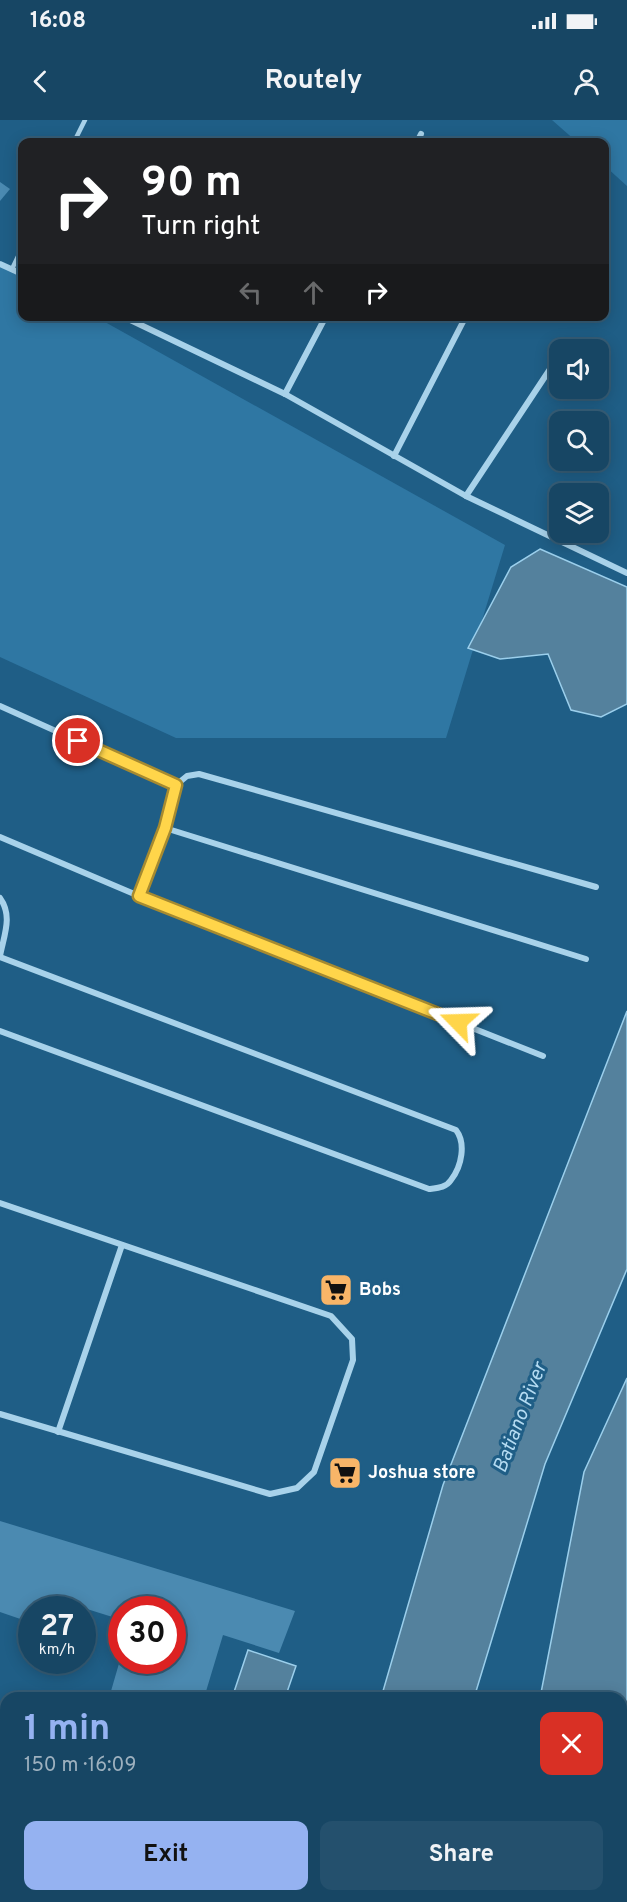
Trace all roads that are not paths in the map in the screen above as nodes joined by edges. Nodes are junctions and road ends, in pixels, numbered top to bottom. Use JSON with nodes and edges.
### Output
{"nodes":[{"id":1,"x":85,"y":120,"type":"edge"},
{"id":2,"x":421,"y":134,"type":"dead end"},
{"id":3,"x":76,"y":138,"type":"edge"},
{"id":4,"x":419,"y":138,"type":"edge"},
{"id":5,"x":18,"y":256,"type":"edge"},
{"id":6,"x":0,"y":264,"type":"edge"},
{"id":7,"x":12,"y":269,"type":"junction"},
{"id":8,"x":18,"y":272,"type":"edge"},
{"id":9,"x":132,"y":321,"type":"edge"},
{"id":10,"x":323,"y":321,"type":"edge"},
{"id":11,"x":463,"y":321,"type":"edge"},
{"id":12,"x":549,"y":371,"type":"edge"},
{"id":13,"x":285,"y":394,"type":"junction"},
{"id":14,"x":394,"y":456,"type":"junction"},
{"id":15,"x":466,"y":496,"type":"junction"},
{"id":16,"x":627,"y":573,"type":"edge"},
{"id":17,"x":0,"y":706,"type":"edge"},
{"id":18,"x":176,"y":785,"type":"junction"},
{"id":19,"x":165,"y":828,"type":"junction"},
{"id":20,"x":0,"y":837,"type":"edge"},
{"id":21,"x":596,"y":887,"type":"dead end"},
{"id":22,"x":139,"y":896,"type":"junction"},
{"id":23,"x":0,"y":898,"type":"edge"},
{"id":24,"x":0,"y":956,"type":"edge"},
{"id":25,"x":586,"y":959,"type":"dead end"},
{"id":26,"x":0,"y":1031,"type":"edge"},
{"id":27,"x":543,"y":1056,"type":"dead end"},
{"id":28,"x":0,"y":1203,"type":"edge"},
{"id":29,"x":122,"y":1245,"type":"junction"},
{"id":30,"x":0,"y":1414,"type":"edge"},
{"id":31,"x":58,"y":1432,"type":"junction"}],
"edges":[{"from":1,"to":3,"type":"lane"},
{"from":2,"to":4,"type":"street"},
{"from":5,"to":7,"type":"lane"},
{"from":6,"to":7,"type":"street"},
{"from":7,"to":8,"type":"street"},
{"from":9,"to":13,"type":"street"},
{"from":10,"to":13,"type":"street"},
{"from":11,"to":14,"type":"street"},
{"from":12,"to":15,"type":"street"},
{"from":13,"to":14,"type":"street"},
{"from":14,"to":15,"type":"street"},
{"from":15,"to":16,"type":"street"},
{"from":17,"to":18,"type":"street"},
{"from":18,"to":19,"type":"street"},
{"from":18,"to":21,"type":"street"},
{"from":19,"to":22,"type":"street"},
{"from":19,"to":25,"type":"street"},
{"from":20,"to":22,"type":"street"},
{"from":22,"to":27,"type":"street"},
{"from":23,"to":24,"type":"street"},
{"from":24,"to":26,"type":"street"},
{"from":28,"to":29,"type":"street"},
{"from":29,"to":31,"type":"street"},
{"from":29,"to":31,"type":"street"},
{"from":30,"to":31,"type":"street"}]}
